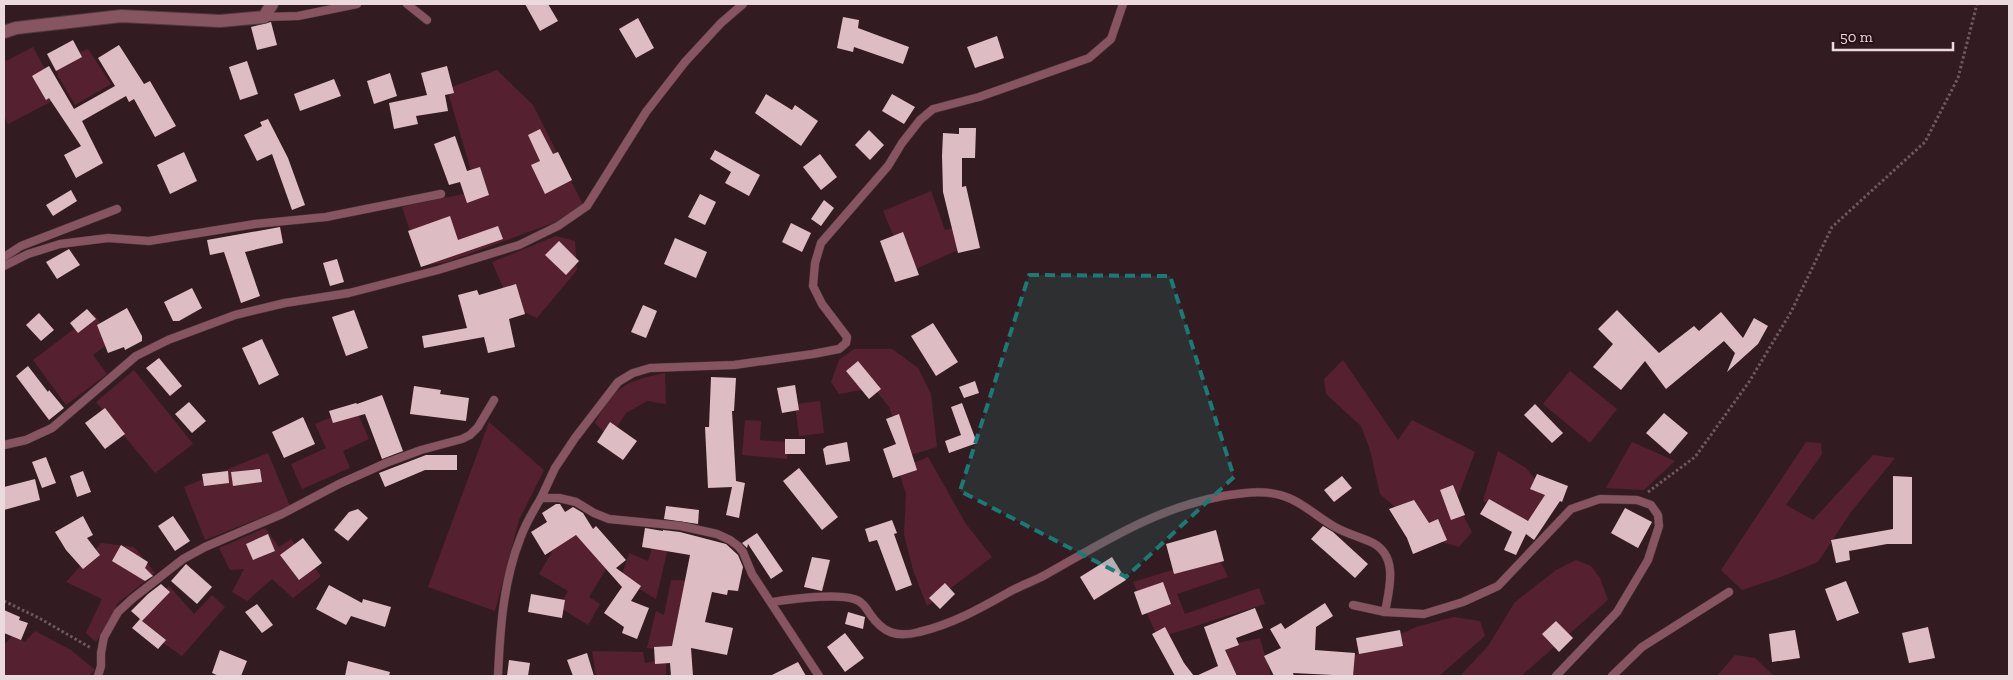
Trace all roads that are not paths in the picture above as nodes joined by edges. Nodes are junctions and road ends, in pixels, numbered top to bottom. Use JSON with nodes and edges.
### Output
{"nodes":[{"id":1,"x":272,"y":4,"type":"edge"},
{"id":2,"x":357,"y":4,"type":"edge"},
{"id":3,"x":407,"y":4,"type":"edge"},
{"id":4,"x":743,"y":4,"type":"edge"},
{"id":5,"x":1123,"y":4,"type":"edge"},
{"id":6,"x":264,"y":17,"type":"junction"},
{"id":7,"x":427,"y":20,"type":"dead end"},
{"id":8,"x":4,"y":32,"type":"edge"},
{"id":9,"x":441,"y":194,"type":"dead end"},
{"id":10,"x":116,"y":209,"type":"dead end"},
{"id":11,"x":4,"y":257,"type":"edge"},
{"id":12,"x":4,"y":266,"type":"edge"},
{"id":13,"x":494,"y":400,"type":"dead end"},
{"id":14,"x":4,"y":445,"type":"edge"},
{"id":15,"x":541,"y":498,"type":"junction"},
{"id":16,"x":1729,"y":592,"type":"dead end"},
{"id":17,"x":772,"y":602,"type":"junction"},
{"id":18,"x":1353,"y":605,"type":"dead end"},
{"id":19,"x":1385,"y":612,"type":"junction"},
{"id":20,"x":98,"y":676,"type":"edge"},
{"id":21,"x":498,"y":676,"type":"edge"},
{"id":22,"x":819,"y":676,"type":"edge"},
{"id":23,"x":1556,"y":676,"type":"edge"},
{"id":24,"x":1612,"y":676,"type":"edge"}],
"edges":[{"from":1,"to":6,"type":"street"},
{"from":2,"to":6,"type":"lane"},
{"from":3,"to":7,"type":"lane"},
{"from":4,"to":14,"type":"lane"},
{"from":5,"to":15,"type":"lane"},
{"from":6,"to":8,"type":"street"},
{"from":9,"to":12,"type":"lane"},
{"from":10,"to":11,"type":"lane"},
{"from":13,"to":20,"type":"lane"},
{"from":15,"to":17,"type":"lane"},
{"from":15,"to":21,"type":"lane"},
{"from":16,"to":24,"type":"lane"},
{"from":17,"to":19,"type":"lane"},
{"from":17,"to":22,"type":"lane"},
{"from":18,"to":19,"type":"lane"},
{"from":19,"to":23,"type":"lane"}]}
